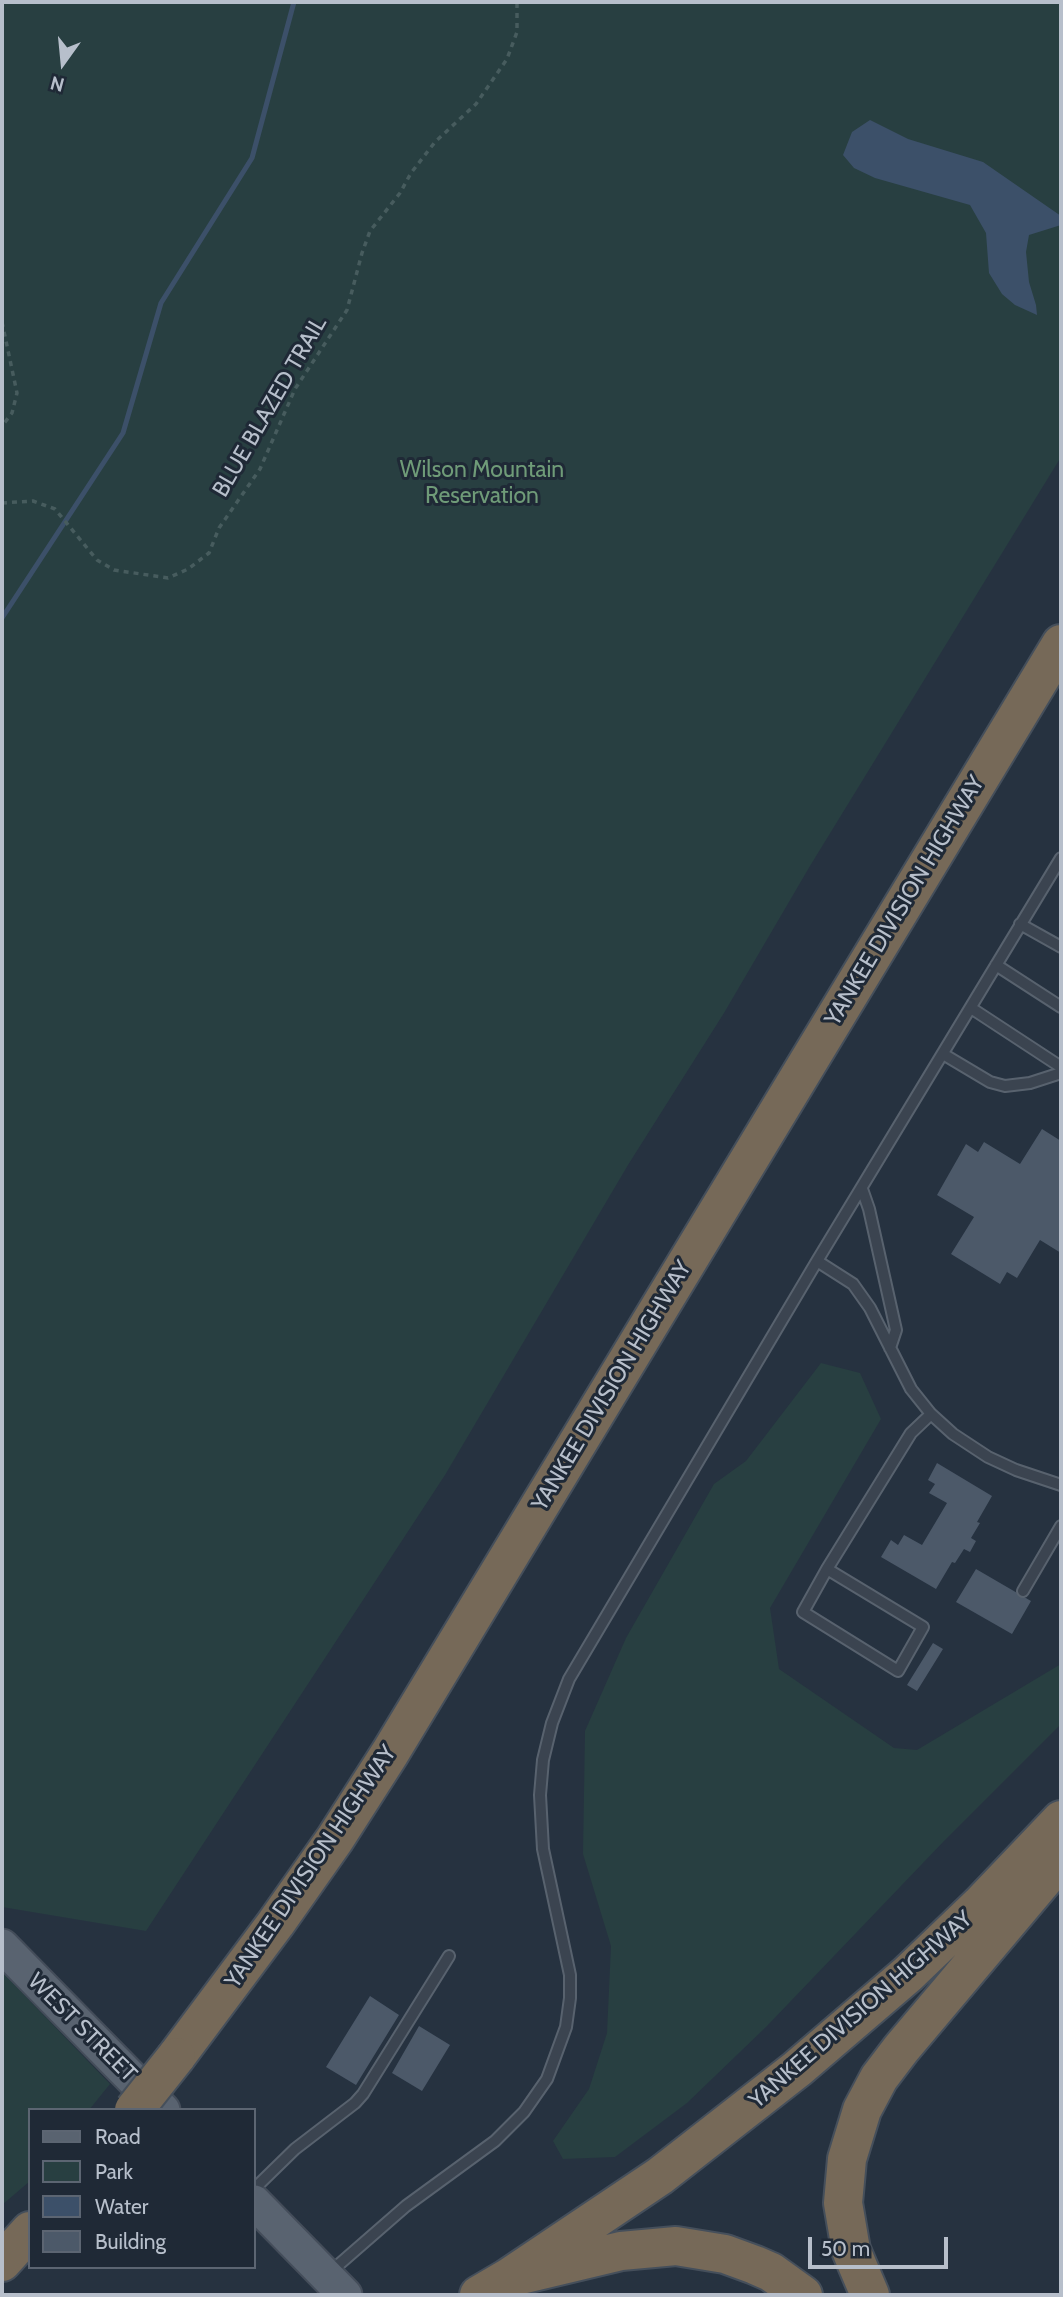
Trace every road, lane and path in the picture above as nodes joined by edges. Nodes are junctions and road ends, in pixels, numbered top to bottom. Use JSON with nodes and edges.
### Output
{"nodes":[{"id":1,"x":517,"y":2,"type":"edge"},
{"id":2,"x":2,"y":322,"type":"edge"},
{"id":3,"x":2,"y":426,"type":"edge"},
{"id":4,"x":2,"y":503,"type":"edge"},
{"id":5,"x":1061,"y":644,"type":"edge"},
{"id":6,"x":1061,"y":858,"type":"edge"},
{"id":7,"x":1050,"y":877,"type":"junction"},
{"id":8,"x":1061,"y":885,"type":"edge"},
{"id":9,"x":1020,"y":923,"type":"junction"},
{"id":10,"x":1061,"y":947,"type":"edge"},
{"id":11,"x":996,"y":965,"type":"junction"},
{"id":12,"x":1061,"y":1007,"type":"edge"},
{"id":13,"x":971,"y":1008,"type":"junction"},
{"id":14,"x":943,"y":1054,"type":"junction"},
{"id":15,"x":1061,"y":1067,"type":"edge"},
{"id":16,"x":1061,"y":1073,"type":"edge"},
{"id":17,"x":862,"y":1189,"type":"junction"},
{"id":18,"x":817,"y":1261,"type":"junction"},
{"id":19,"x":890,"y":1349,"type":"junction"},
{"id":20,"x":931,"y":1414,"type":"junction"},
{"id":21,"x":1061,"y":1485,"type":"edge"},
{"id":22,"x":1061,"y":1526,"type":"edge"},
{"id":23,"x":827,"y":1569,"type":"junction"},
{"id":24,"x":1023,"y":1591,"type":"dead end"},
{"id":25,"x":1061,"y":1820,"type":"edge"},
{"id":26,"x":1061,"y":1859,"type":"edge"},
{"id":27,"x":2,"y":1946,"type":"edge"},
{"id":28,"x":450,"y":1956,"type":"dead end"},
{"id":29,"x":136,"y":2108,"type":"edge"},
{"id":30,"x":161,"y":2108,"type":"edge"},
{"id":31,"x":256,"y":2187,"type":"edge"},
{"id":32,"x":256,"y":2205,"type":"edge"},
{"id":33,"x":28,"y":2212,"type":"edge"},
{"id":34,"x":2,"y":2224,"type":"edge"},
{"id":35,"x":28,"y":2233,"type":"edge"},
{"id":36,"x":2,"y":2262,"type":"edge"},
{"id":37,"x":335,"y":2286,"type":"edge"},
{"id":38,"x":493,"y":2287,"type":"edge"},
{"id":39,"x":803,"y":2295,"type":"edge"},
{"id":40,"x":870,"y":2295,"type":"edge"}],
"edges":[{"from":1,"to":4,"type":"path","name":"BLUE BLAZED TRAIL"},
{"from":2,"to":3,"type":"path"},
{"from":5,"to":29,"type":"highway","name":"YANKEE DIVISION HIGHWAY","bridge":true},
{"from":6,"to":7,"type":"lane"},
{"from":7,"to":8,"type":"lane"},
{"from":7,"to":9,"type":"lane"},
{"from":9,"to":10,"type":"lane"},
{"from":9,"to":11,"type":"lane"},
{"from":11,"to":12,"type":"lane"},
{"from":11,"to":13,"type":"lane"},
{"from":13,"to":14,"type":"lane"},
{"from":13,"to":15,"type":"lane"},
{"from":14,"to":16,"type":"lane"},
{"from":14,"to":17,"type":"lane"},
{"from":17,"to":18,"type":"lane"},
{"from":17,"to":19,"type":"lane"},
{"from":18,"to":19,"type":"lane"},
{"from":18,"to":37,"type":"lane"},
{"from":19,"to":20,"type":"lane"},
{"from":20,"to":21,"type":"lane"},
{"from":20,"to":23,"type":"lane"},
{"from":22,"to":24,"type":"lane"},
{"from":23,"to":23,"type":"lane"},
{"from":25,"to":38,"type":"highway","name":"YANKEE DIVISION HIGHWAY"},
{"from":26,"to":40,"type":"highway"},
{"from":27,"to":30,"type":"main road","name":"WEST STREET"},
{"from":28,"to":31,"type":"lane"},
{"from":32,"to":37,"type":"main road"},
{"from":33,"to":34,"type":"highway"},
{"from":35,"to":36,"type":"highway"},
{"from":38,"to":39,"type":"highway"}]}
